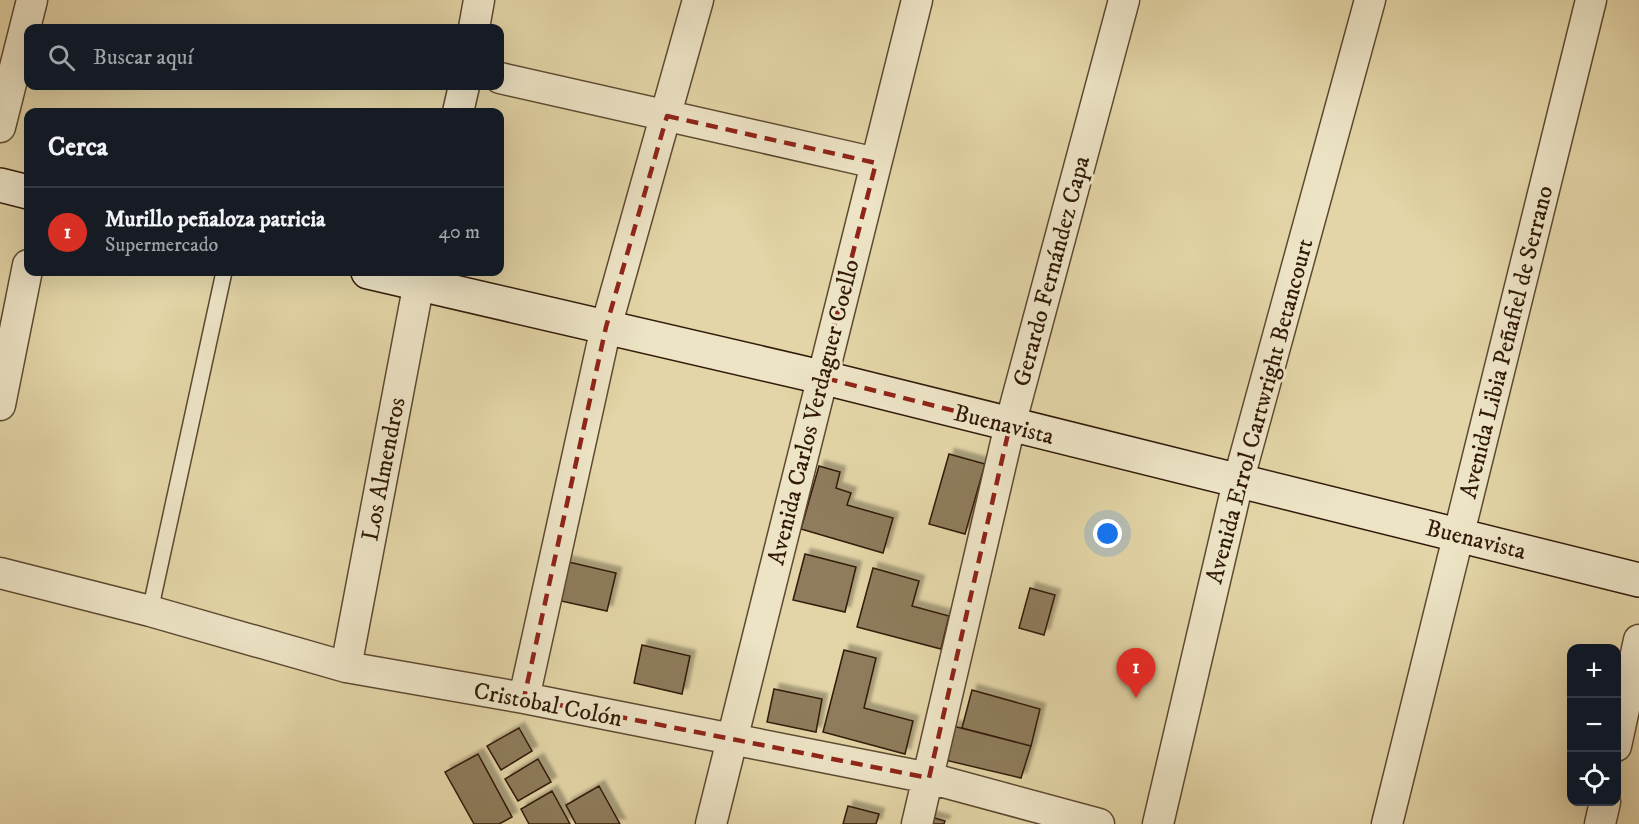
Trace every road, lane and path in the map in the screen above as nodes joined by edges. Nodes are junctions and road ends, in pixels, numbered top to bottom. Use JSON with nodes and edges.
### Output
{"nodes":[{"id":1,"x":32,"y":0,"type":"edge"},
{"id":2,"x":478,"y":0,"type":"edge"},
{"id":3,"x":698,"y":0,"type":"edge"},
{"id":4,"x":917,"y":0,"type":"edge"},
{"id":5,"x":1124,"y":0,"type":"edge"},
{"id":6,"x":1370,"y":0,"type":"edge"},
{"id":7,"x":1591,"y":0,"type":"edge"},
{"id":8,"x":26,"y":24,"type":"edge"},
{"id":9,"x":475,"y":24,"type":"edge"},
{"id":10,"x":24,"y":32,"type":"edge"},
{"id":11,"x":504,"y":79,"type":"edge"},
{"id":12,"x":463,"y":90,"type":"edge"},
{"id":13,"x":459,"y":108,"type":"edge"},
{"id":14,"x":667,"y":116,"type":"junction"},
{"id":15,"x":0,"y":127,"type":"edge"},
{"id":16,"x":876,"y":163,"type":"junction"},
{"id":17,"x":0,"y":185,"type":"edge"},
{"id":18,"x":24,"y":191,"type":"edge"},
{"id":19,"x":26,"y":276,"type":"edge"},
{"id":20,"x":223,"y":276,"type":"edge"},
{"id":21,"x":420,"y":277,"type":"edge"},
{"id":22,"x":606,"y":327,"type":"junction"},
{"id":23,"x":821,"y":377,"type":"junction"},
{"id":24,"x":0,"y":405,"type":"edge"},
{"id":25,"x":1010,"y":425,"type":"junction"},
{"id":26,"x":1238,"y":482,"type":"junction"},
{"id":27,"x":1459,"y":534,"type":"junction"},
{"id":28,"x":0,"y":573,"type":"edge"},
{"id":29,"x":1639,"y":580,"type":"edge"},
{"id":30,"x":150,"y":611,"type":"junction"},
{"id":31,"x":1639,"y":640,"type":"edge"},
{"id":32,"x":346,"y":667,"type":"junction"},
{"id":33,"x":524,"y":698,"type":"junction"},
{"id":34,"x":1621,"y":727,"type":"edge"},
{"id":35,"x":731,"y":740,"type":"junction"},
{"id":36,"x":929,"y":778,"type":"junction"},
{"id":37,"x":1604,"y":806,"type":"edge"},
{"id":38,"x":711,"y":824,"type":"edge"},
{"id":39,"x":917,"y":824,"type":"edge"},
{"id":40,"x":1099,"y":824,"type":"edge"},
{"id":41,"x":1158,"y":824,"type":"edge"},
{"id":42,"x":1387,"y":824,"type":"edge"},
{"id":43,"x":1600,"y":824,"type":"edge"}],
"edges":[{"from":1,"to":8,"type":"street"},
{"from":2,"to":9,"type":"street"},
{"from":3,"to":14,"type":"street"},
{"from":4,"to":16,"type":"street","name":"Avenida Carlos Verdaguer Coello"},
{"from":5,"to":25,"type":"street","name":"Gerardo Fernández Capa"},
{"from":6,"to":26,"type":"street","name":"Avenida Errol Cartwright Betancourt"},
{"from":7,"to":27,"type":"street","name":"Avenida Libia Peñafiel de Serrano"},
{"from":10,"to":15,"type":"street"},
{"from":11,"to":14,"type":"street"},
{"from":12,"to":13,"type":"street"},
{"from":14,"to":16,"type":"street"},
{"from":14,"to":22,"type":"street"},
{"from":16,"to":23,"type":"street","name":"Avenida Carlos Verdaguer Coello"},
{"from":17,"to":18,"type":"street"},
{"from":19,"to":24,"type":"street"},
{"from":20,"to":30,"type":"lane"},
{"from":21,"to":22,"type":"street","name":"Buenavista"},
{"from":21,"to":32,"type":"street","name":"Los Almendros"},
{"from":22,"to":23,"type":"street","name":"Buenavista"},
{"from":22,"to":33,"type":"street"},
{"from":23,"to":25,"type":"street","name":"Buenavista"},
{"from":23,"to":35,"type":"street","name":"Avenida Carlos Verdaguer Coello"},
{"from":25,"to":26,"type":"street","name":"Buenavista"},
{"from":25,"to":36,"type":"street","name":"Gerardo Fernández Capa"},
{"from":26,"to":27,"type":"street","name":"Buenavista"},
{"from":26,"to":41,"type":"street","name":"Avenida Errol Cartwright Betancourt"},
{"from":27,"to":29,"type":"street","name":"Buenavista"},
{"from":27,"to":42,"type":"street","name":"Avenida Libia Peñafiel de Serrano"},
{"from":28,"to":30,"type":"street","name":"Cristobal Colón"},
{"from":30,"to":32,"type":"street","name":"Cristobal Colón"},
{"from":31,"to":34,"type":"street"},
{"from":32,"to":33,"type":"street","name":"Cristobal Colón"},
{"from":33,"to":35,"type":"street","name":"Cristobal Colón"},
{"from":35,"to":36,"type":"street","name":"Cristobal Colón"},
{"from":35,"to":38,"type":"street","name":"Avenida Carlos Verdaguer Coello"},
{"from":36,"to":39,"type":"street","name":"Gerardo Fernández Capa"},
{"from":36,"to":40,"type":"street","name":"Cristobal Colón"},
{"from":37,"to":43,"type":"street"}]}
